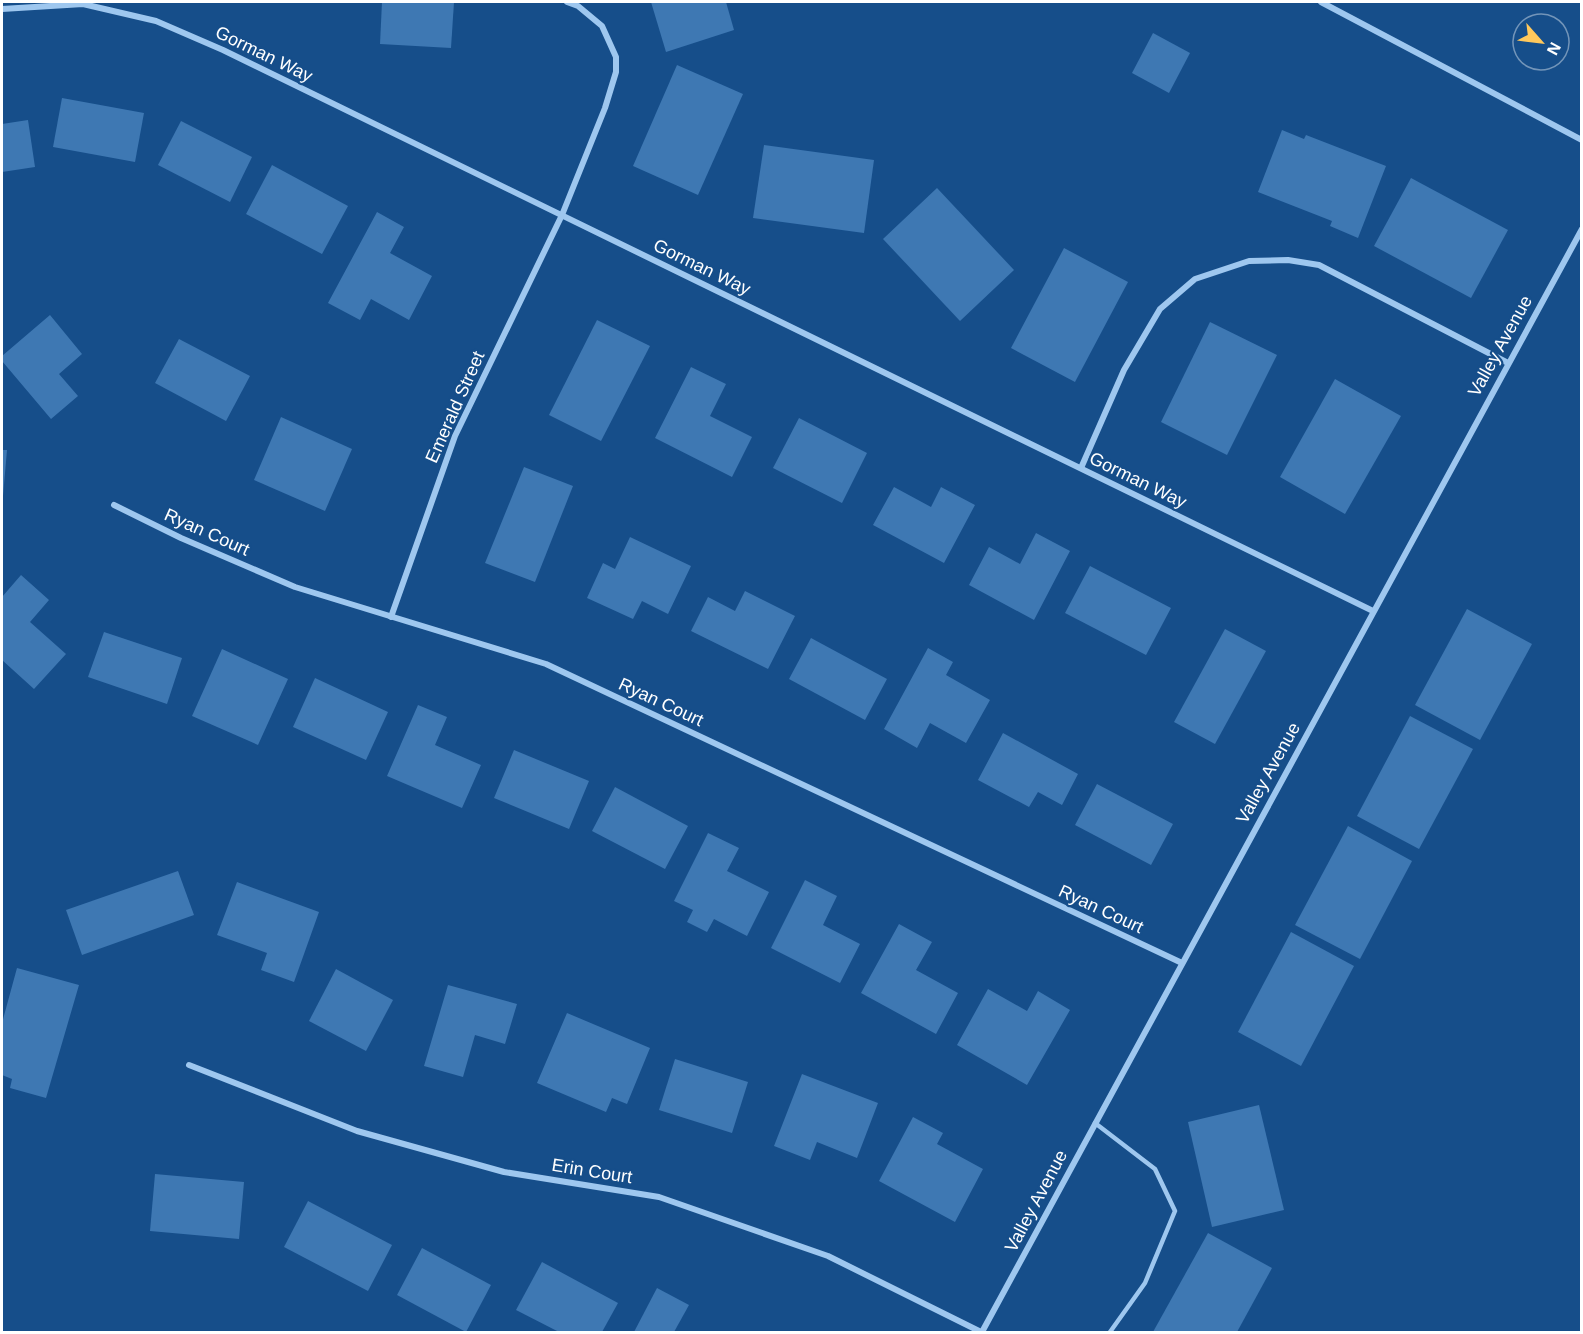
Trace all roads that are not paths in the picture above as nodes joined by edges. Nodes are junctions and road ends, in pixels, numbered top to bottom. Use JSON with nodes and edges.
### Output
{"nodes":[{"id":1,"x":567,"y":2,"type":"edge"},
{"id":2,"x":1321,"y":2,"type":"edge"},
{"id":3,"x":83,"y":3,"type":"edge"},
{"id":4,"x":2,"y":9,"type":"edge"},
{"id":5,"x":1581,"y":140,"type":"edge"},
{"id":6,"x":562,"y":215,"type":"junction"},
{"id":7,"x":1581,"y":229,"type":"edge"},
{"id":8,"x":1508,"y":363,"type":"junction"},
{"id":9,"x":1081,"y":468,"type":"junction"},
{"id":10,"x":114,"y":505,"type":"dead end"},
{"id":11,"x":1373,"y":611,"type":"junction"},
{"id":12,"x":391,"y":617,"type":"junction"},
{"id":13,"x":1182,"y":963,"type":"junction"},
{"id":14,"x":189,"y":1065,"type":"dead end"},
{"id":15,"x":1095,"y":1123,"type":"junction"},
{"id":16,"x":982,"y":1332,"type":"edge"},
{"id":17,"x":1110,"y":1332,"type":"edge"}],
"edges":[{"from":1,"to":6,"type":"street","name":"Emerald Street"},
{"from":2,"to":5,"type":"street"},
{"from":3,"to":4,"type":"street","name":"Gorman Way"},
{"from":3,"to":6,"type":"street","name":"Gorman Way"},
{"from":6,"to":9,"type":"street","name":"Gorman Way"},
{"from":6,"to":12,"type":"street","name":"Emerald Street"},
{"from":7,"to":8,"type":"street","name":"Valley Avenue"},
{"from":8,"to":9,"type":"street"},
{"from":8,"to":11,"type":"street","name":"Valley Avenue"},
{"from":9,"to":11,"type":"street","name":"Gorman Way"},
{"from":10,"to":12,"type":"street","name":"Ryan Court"},
{"from":11,"to":13,"type":"street","name":"Valley Avenue"},
{"from":12,"to":13,"type":"street","name":"Ryan Court"},
{"from":13,"to":15,"type":"street","name":"Valley Avenue"},
{"from":14,"to":16,"type":"street","name":"Erin Court"},
{"from":15,"to":16,"type":"street","name":"Valley Avenue"},
{"from":15,"to":17,"type":"lane"}]}
